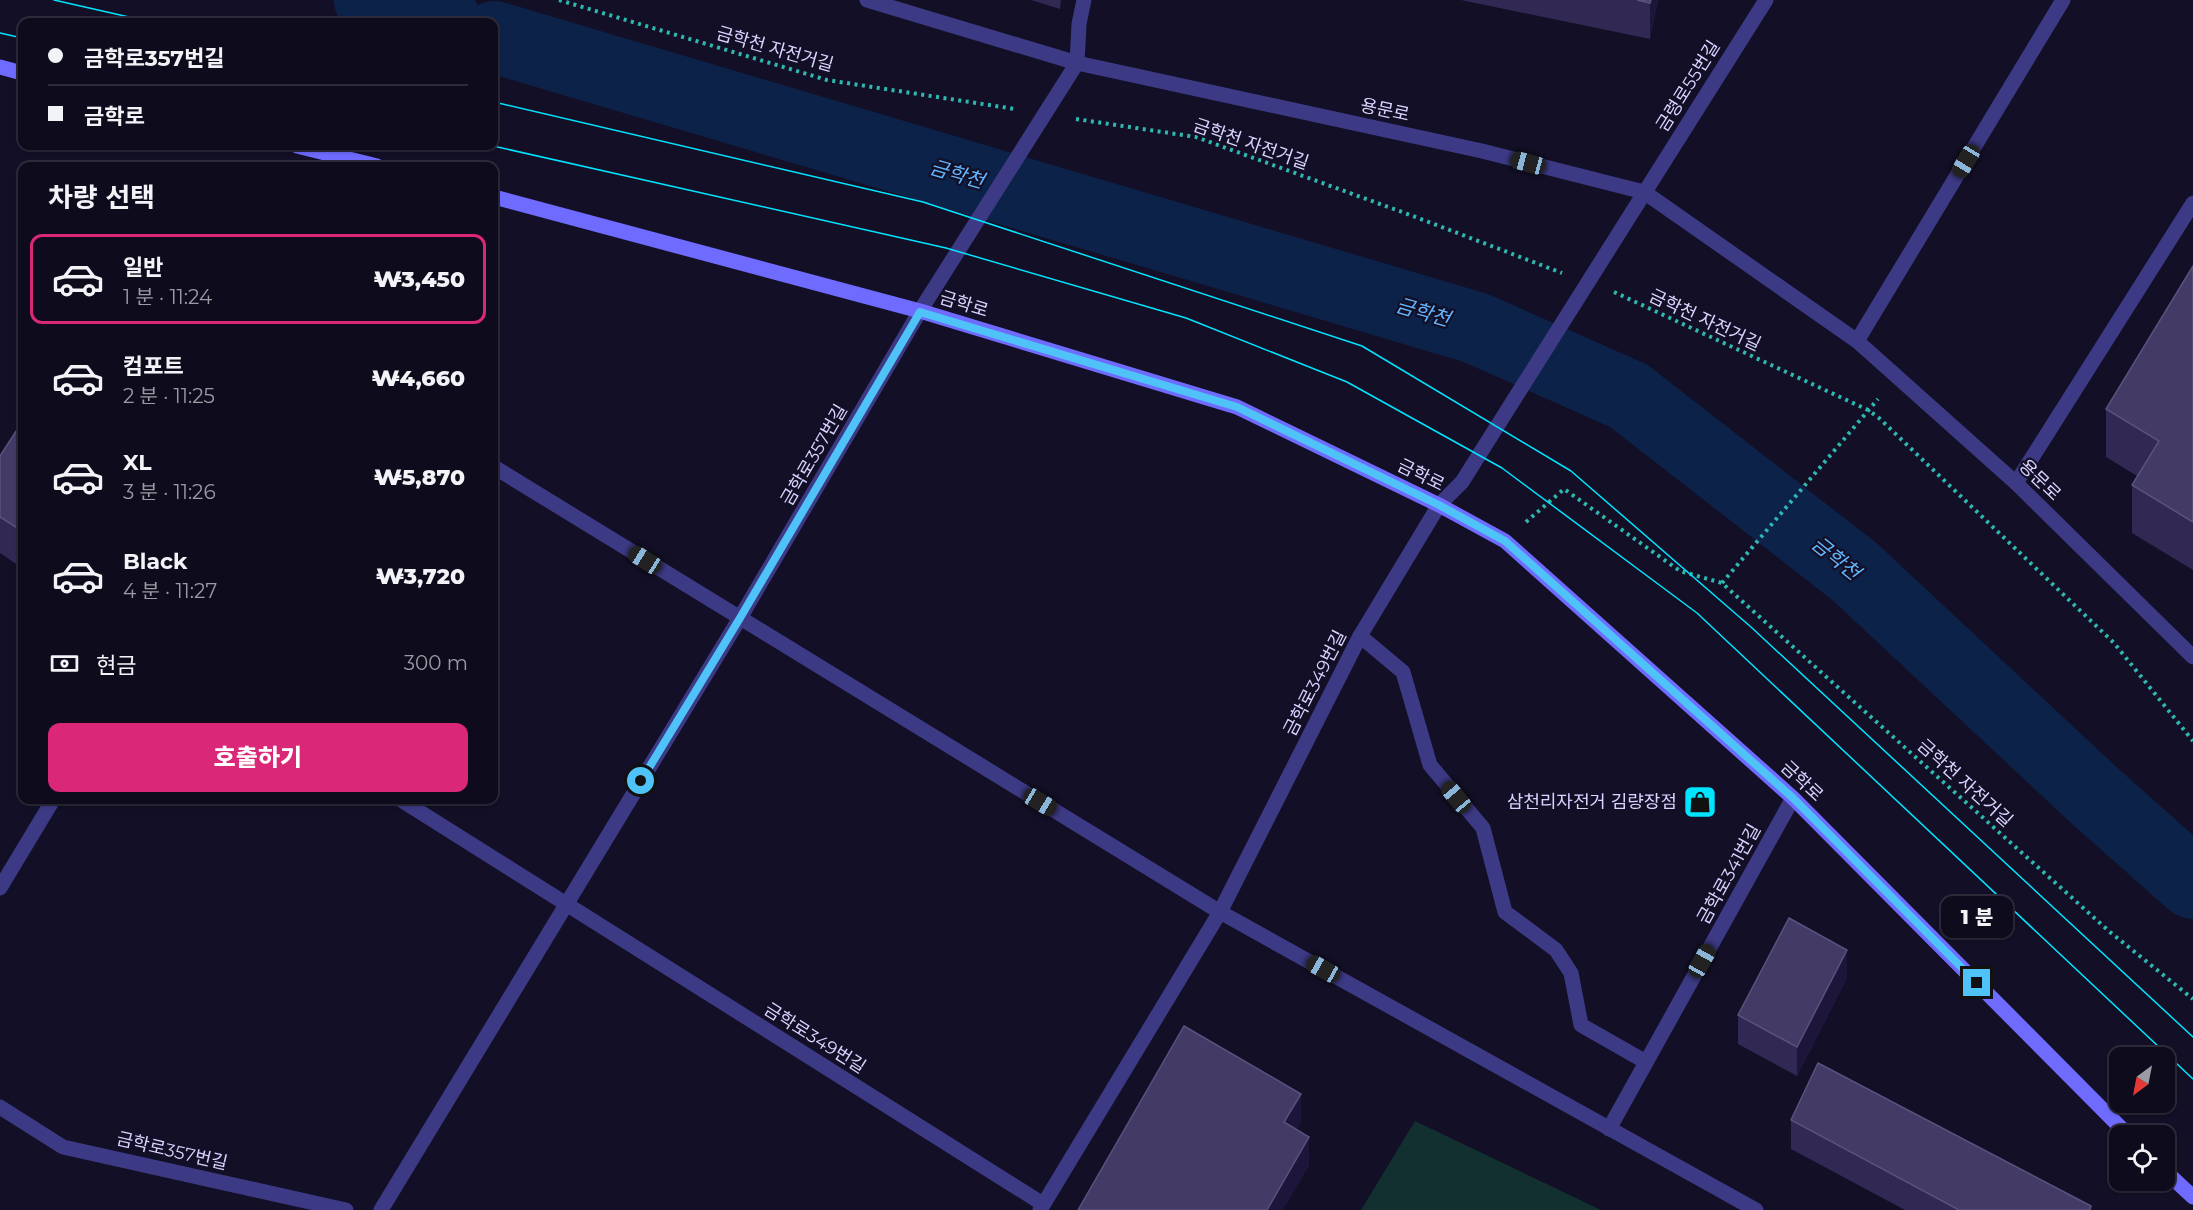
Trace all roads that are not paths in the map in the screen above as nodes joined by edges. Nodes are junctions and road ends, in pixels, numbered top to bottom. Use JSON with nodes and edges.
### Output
{"nodes":[{"id":1,"x":867,"y":0,"type":"edge"},
{"id":2,"x":1084,"y":0,"type":"edge"},
{"id":3,"x":1766,"y":0,"type":"edge"},
{"id":4,"x":2063,"y":0,"type":"edge"},
{"id":5,"x":1077,"y":63,"type":"junction"},
{"id":6,"x":0,"y":67,"type":"edge"},
{"id":7,"x":18,"y":72,"type":"edge"},
{"id":8,"x":313,"y":150,"type":"edge"},
{"id":9,"x":361,"y":162,"type":"edge"},
{"id":10,"x":1644,"y":192,"type":"junction"},
{"id":11,"x":498,"y":198,"type":"edge"},
{"id":12,"x":2193,"y":203,"type":"edge"},
{"id":13,"x":1615,"y":237,"type":"joint"},
{"id":14,"x":920,"y":312,"type":"junction"},
{"id":15,"x":1857,"y":341,"type":"junction"},
{"id":16,"x":498,"y":469,"type":"edge"},
{"id":17,"x":2016,"y":483,"type":"junction"},
{"id":18,"x":1439,"y":505,"type":"junction"},
{"id":19,"x":740,"y":618,"type":"junction"},
{"id":20,"x":1360,"y":636,"type":"junction"},
{"id":21,"x":2192,"y":653,"type":"edge"},
{"id":22,"x":1793,"y":798,"type":"junction"},
{"id":23,"x":51,"y":804,"type":"edge"},
{"id":24,"x":407,"y":804,"type":"edge"},
{"id":25,"x":0,"y":888,"type":"edge"},
{"id":26,"x":567,"y":904,"type":"junction"},
{"id":27,"x":1220,"y":912,"type":"junction"},
{"id":28,"x":1646,"y":1062,"type":"junction"},
{"id":29,"x":0,"y":1107,"type":"edge"},
{"id":30,"x":2118,"y":1125,"type":"edge"},
{"id":31,"x":1609,"y":1129,"type":"junction"},
{"id":32,"x":2175,"y":1180,"type":"edge"},
{"id":33,"x":2193,"y":1197,"type":"edge"},
{"id":34,"x":1041,"y":1207,"type":"edge"},
{"id":35,"x":346,"y":1210,"type":"edge"},
{"id":36,"x":381,"y":1210,"type":"edge"},
{"id":37,"x":1756,"y":1210,"type":"edge"}],
"edges":[{"from":1,"to":5,"type":"street","name":"용문로"},
{"from":2,"to":5,"type":"street"},
{"from":3,"to":10,"type":"street","name":"금령로55번길"},
{"from":4,"to":15,"type":"street"},
{"from":5,"to":10,"type":"street","name":"용문로"},
{"from":5,"to":14,"type":"street","name":"금학로357번길"},
{"from":6,"to":7,"type":"main road"},
{"from":8,"to":9,"type":"main road"},
{"from":10,"to":13,"type":"street","name":"금령로55번길"},
{"from":10,"to":15,"type":"street","name":"용문로"},
{"from":11,"to":14,"type":"main road","name":"금학로"},
{"from":12,"to":17,"type":"street"},
{"from":13,"to":18,"type":"street","name":"금학로349번길"},
{"from":14,"to":18,"type":"main road","name":"금학로"},
{"from":14,"to":19,"type":"street","name":"금학로357번길"},
{"from":15,"to":17,"type":"street","name":"용문로"},
{"from":16,"to":19,"type":"street"},
{"from":17,"to":21,"type":"street","name":"용문로"},
{"from":18,"to":20,"type":"street","name":"금학로349번길"},
{"from":18,"to":22,"type":"main road","name":"금학로"},
{"from":19,"to":26,"type":"street","name":"금학로357번길"},
{"from":19,"to":27,"type":"street"},
{"from":20,"to":27,"type":"street","name":"금학로349번길"},
{"from":20,"to":28,"type":"street"},
{"from":22,"to":28,"type":"street","name":"금학로341번길"},
{"from":22,"to":30,"type":"main road","name":"금학로"},
{"from":23,"to":25,"type":"street"},
{"from":24,"to":26,"type":"street"},
{"from":26,"to":34,"type":"street","name":"금학로349번길"},
{"from":26,"to":36,"type":"street","name":"금학로357번길"},
{"from":27,"to":31,"type":"street"},
{"from":27,"to":34,"type":"street","name":"금학로349번길"},
{"from":28,"to":31,"type":"street","name":"금학로341번길"},
{"from":29,"to":35,"type":"street","name":"금학로357번길"},
{"from":31,"to":37,"type":"street"},
{"from":32,"to":33,"type":"main road"}]}
